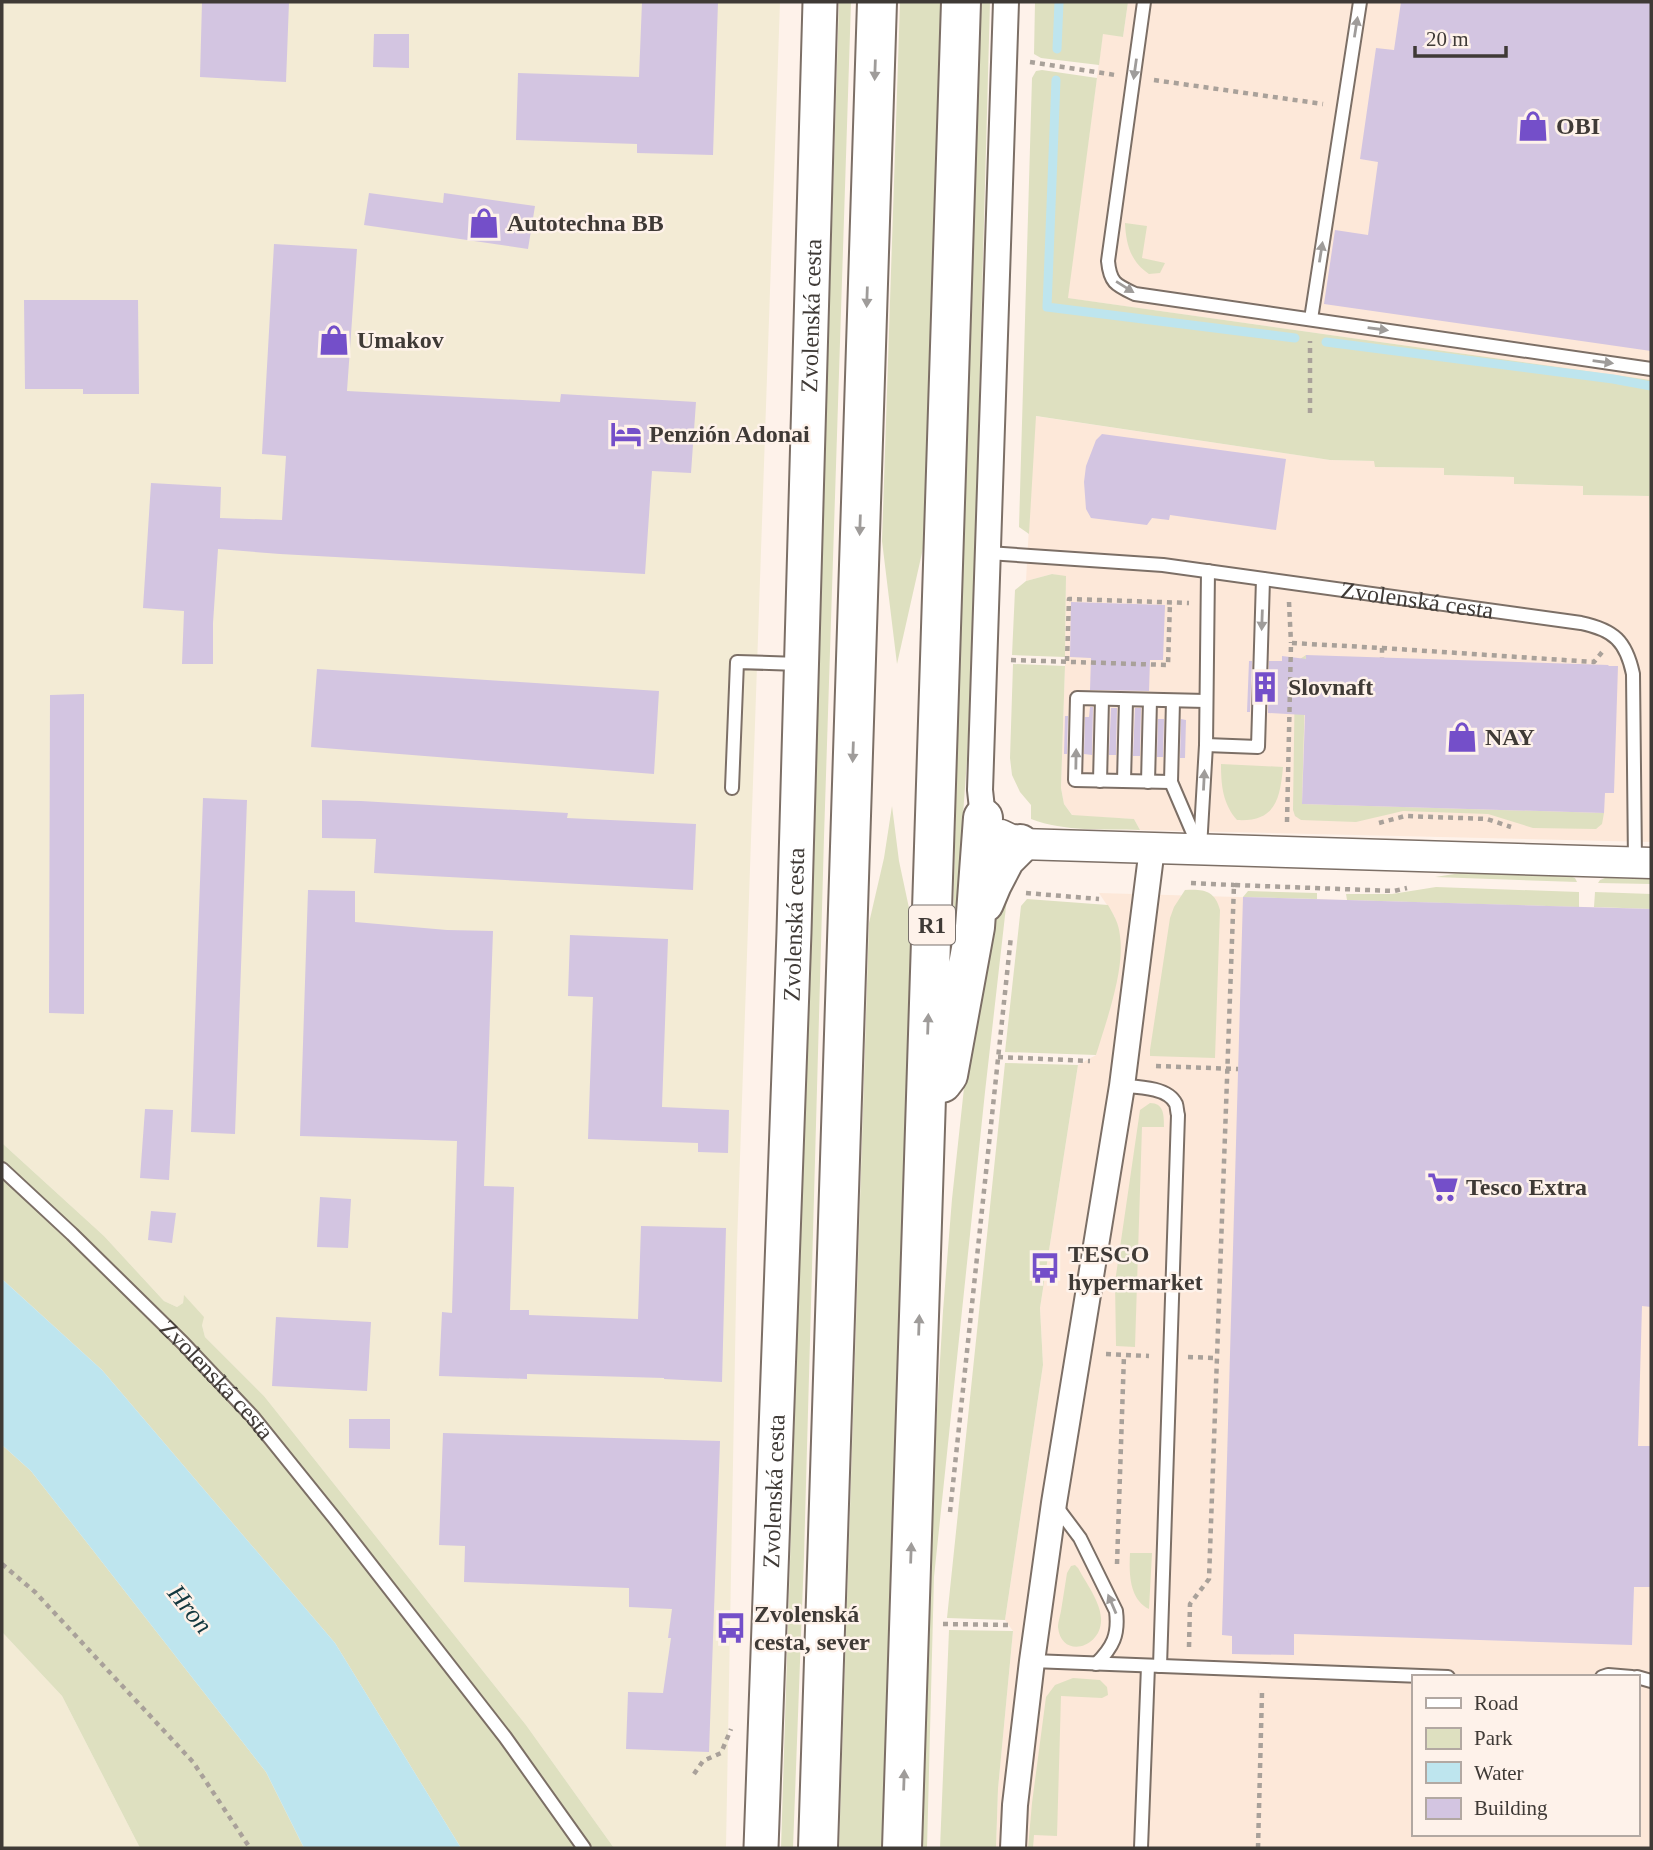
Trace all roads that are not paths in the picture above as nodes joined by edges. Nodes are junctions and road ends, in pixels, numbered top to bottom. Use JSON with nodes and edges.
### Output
{"nodes":[{"id":1,"x":820,"y":2,"type":"edge"},
{"id":2,"x":877,"y":2,"type":"edge"},
{"id":3,"x":961,"y":2,"type":"edge"},
{"id":4,"x":1006,"y":2,"type":"edge"},
{"id":5,"x":1144,"y":2,"type":"edge"},
{"id":6,"x":1360,"y":2,"type":"edge"},
{"id":7,"x":1311,"y":319,"type":"junction"},
{"id":8,"x":1651,"y":369,"type":"edge"},
{"id":9,"x":988,"y":552,"type":"junction"},
{"id":10,"x":1209,"y":571,"type":"junction"},
{"id":11,"x":1263,"y":579,"type":"junction"},
{"id":12,"x":801,"y":664,"type":"junction"},
{"id":13,"x":1102,"y":699,"type":"junction"},
{"id":14,"x":1126,"y":699,"type":"junction"},
{"id":15,"x":1150,"y":700,"type":"junction"},
{"id":16,"x":1173,"y":701,"type":"junction"},
{"id":17,"x":1206,"y":701,"type":"junction"},
{"id":18,"x":1206,"y":745,"type":"junction"},
{"id":19,"x":1100,"y":781,"type":"junction"},
{"id":20,"x":1124,"y":781,"type":"junction"},
{"id":21,"x":1148,"y":782,"type":"junction"},
{"id":22,"x":1171,"y":782,"type":"junction"},
{"id":23,"x":732,"y":788,"type":"dead end"},
{"id":24,"x":984,"y":818,"type":"junction"},
{"id":25,"x":1020,"y":844,"type":"junction"},
{"id":26,"x":1152,"y":848,"type":"junction"},
{"id":27,"x":1200,"y":849,"type":"junction"},
{"id":28,"x":1643,"y":862,"type":"edge"},
{"id":29,"x":993,"y":930,"type":"junction"},
{"id":30,"x":1122,"y":1086,"type":"junction"},
{"id":31,"x":926,"y":1104,"type":"junction"},
{"id":32,"x":2,"y":1169,"type":"edge"},
{"id":33,"x":1054,"y":1503,"type":"junction"},
{"id":34,"x":1032,"y":1661,"type":"junction"},
{"id":35,"x":1096,"y":1664,"type":"junction"},
{"id":36,"x":1154,"y":1666,"type":"junction"},
{"id":37,"x":1412,"y":1676,"type":"edge"},
{"id":38,"x":584,"y":1848,"type":"edge"},
{"id":39,"x":761,"y":1848,"type":"edge"},
{"id":40,"x":818,"y":1848,"type":"edge"},
{"id":41,"x":902,"y":1848,"type":"edge"},
{"id":42,"x":1013,"y":1848,"type":"edge"},
{"id":43,"x":1141,"y":1848,"type":"edge"}],
"edges":[{"from":1,"to":12,"type":"main road","name":"Zvolenská cesta"},
{"from":2,"to":40,"type":"highway","one_way":true},
{"from":31,"to":3,"type":"highway","number":"R1","one_way":true},
{"from":4,"to":9,"type":"street"},
{"from":5,"to":7,"type":"lane","one_way":true},
{"from":7,"to":6,"type":"lane","one_way":true},
{"from":7,"to":8,"type":"lane","one_way":true},
{"from":9,"to":10,"type":"lane","name":"Zvolenská cesta"},
{"from":9,"to":24,"type":"street"},
{"from":10,"to":11,"type":"lane","name":"Zvolenská cesta"},
{"from":10,"to":17,"type":"lane"},
{"from":11,"to":18,"type":"lane","one_way":true},
{"from":11,"to":28,"type":"lane","name":"Zvolenská cesta"},
{"from":12,"to":23,"type":"lane"},
{"from":12,"to":39,"type":"main road","name":"Zvolenská cesta"},
{"from":13,"to":14,"type":"lane"},
{"from":13,"to":19,"type":"lane"},
{"from":19,"to":13,"type":"lane","one_way":true},
{"from":14,"to":15,"type":"lane"},
{"from":14,"to":20,"type":"lane"},
{"from":15,"to":16,"type":"lane"},
{"from":15,"to":21,"type":"lane"},
{"from":16,"to":17,"type":"lane"},
{"from":16,"to":22,"type":"lane"},
{"from":17,"to":18,"type":"lane"},
{"from":27,"to":18,"type":"lane","one_way":true},
{"from":19,"to":20,"type":"lane"},
{"from":20,"to":21,"type":"lane"},
{"from":21,"to":22,"type":"lane"},
{"from":22,"to":27,"type":"lane"},
{"from":24,"to":25,"type":"street"},
{"from":24,"to":29,"type":"highway"},
{"from":25,"to":26,"type":"street"},
{"from":25,"to":29,"type":"highway"},
{"from":26,"to":27,"type":"street"},
{"from":26,"to":30,"type":"street"},
{"from":27,"to":28,"type":"street"},
{"from":29,"to":31,"type":"highway"},
{"from":30,"to":33,"type":"street"},
{"from":30,"to":36,"type":"lane"},
{"from":41,"to":31,"type":"highway","number":"R1","one_way":true},
{"from":32,"to":38,"type":"lane","name":"Zvolenská cesta"},
{"from":33,"to":34,"type":"street"},
{"from":35,"to":33,"type":"lane","one_way":true},
{"from":34,"to":35,"type":"lane"},
{"from":34,"to":42,"type":"street"},
{"from":35,"to":36,"type":"lane"},
{"from":36,"to":37,"type":"lane"},
{"from":36,"to":43,"type":"lane"}]}
